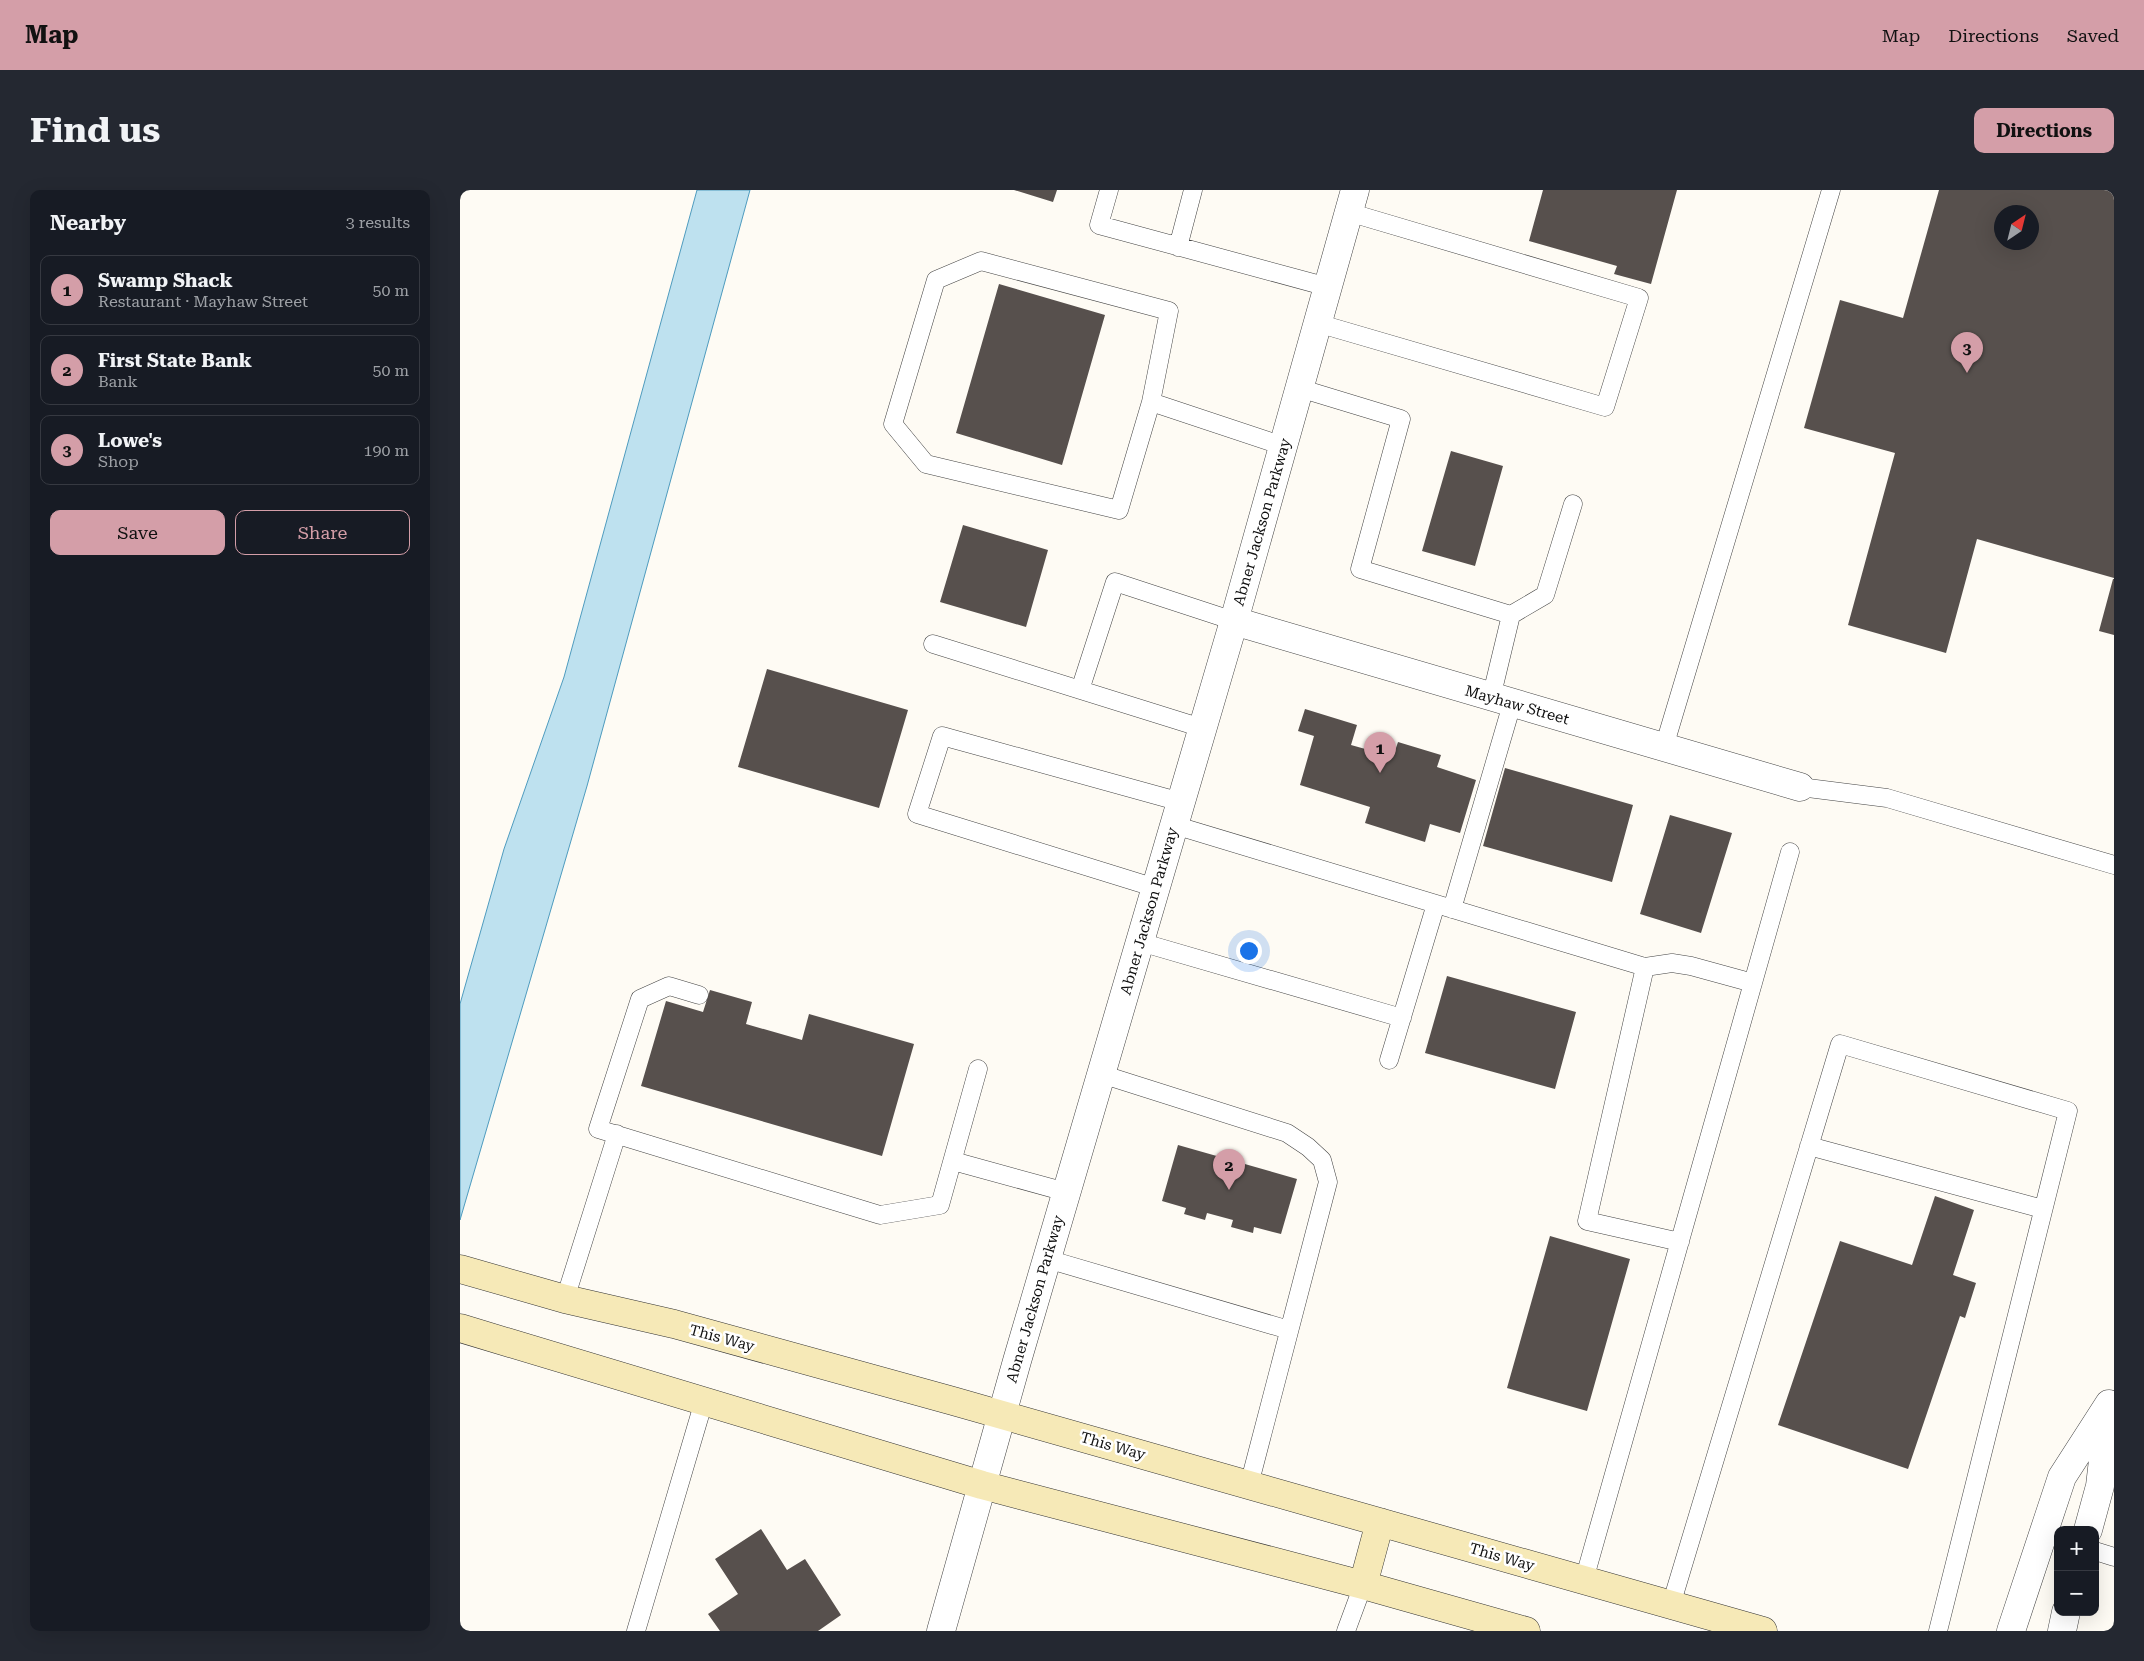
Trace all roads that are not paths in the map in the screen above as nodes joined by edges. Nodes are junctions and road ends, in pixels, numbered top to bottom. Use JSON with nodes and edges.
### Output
{"nodes":[{"id":1,"x":1109,"y":190,"type":"edge"},
{"id":2,"x":1193,"y":190,"type":"edge"},
{"id":3,"x":1831,"y":190,"type":"edge"},
{"id":4,"x":1352,"y":201,"type":"edge"},
{"id":5,"x":1178,"y":247,"type":"junction"},
{"id":6,"x":1328,"y":287,"type":"junction"},
{"id":7,"x":1317,"y":323,"type":"junction"},
{"id":8,"x":1299,"y":388,"type":"junction"},
{"id":9,"x":1151,"y":402,"type":"junction"},
{"id":10,"x":1283,"y":446,"type":"junction"},
{"id":11,"x":1573,"y":504,"type":"dead end"},
{"id":12,"x":1511,"y":615,"type":"junction"},
{"id":13,"x":1234,"y":621,"type":"junction"},
{"id":14,"x":933,"y":644,"type":"dead end"},
{"id":15,"x":1080,"y":690,"type":"junction"},
{"id":16,"x":1502,"y":701,"type":"junction"},
{"id":17,"x":1202,"y":728,"type":"junction"},
{"id":18,"x":1664,"y":747,"type":"junction"},
{"id":19,"x":1800,"y":787,"type":"joint"},
{"id":20,"x":1177,"y":814,"type":"junction"},
{"id":21,"x":1790,"y":852,"type":"dead end"},
{"id":22,"x":2114,"y":865,"type":"edge"},
{"id":23,"x":1156,"y":888,"type":"junction"},
{"id":24,"x":1444,"y":907,"type":"junction"},
{"id":25,"x":1140,"y":942,"type":"junction"},
{"id":26,"x":1645,"y":967,"type":"junction"},
{"id":27,"x":1753,"y":983,"type":"junction"},
{"id":28,"x":699,"y":995,"type":"dead end"},
{"id":29,"x":1402,"y":1018,"type":"junction"},
{"id":30,"x":1389,"y":1060,"type":"dead end"},
{"id":31,"x":978,"y":1069,"type":"dead end"},
{"id":32,"x":1101,"y":1074,"type":"junction"},
{"id":33,"x":618,"y":1134,"type":"junction"},
{"id":34,"x":1809,"y":1146,"type":"junction"},
{"id":35,"x":953,"y":1160,"type":"junction"},
{"id":36,"x":1066,"y":1192,"type":"junction"},
{"id":37,"x":2043,"y":1209,"type":"junction"},
{"id":38,"x":1680,"y":1242,"type":"junction"},
{"id":39,"x":1047,"y":1259,"type":"junction"},
{"id":40,"x":460,"y":1269,"type":"edge"},
{"id":41,"x":565,"y":1299,"type":"junction"},
{"id":42,"x":460,"y":1328,"type":"edge"},
{"id":43,"x":1289,"y":1330,"type":"junction"},
{"id":44,"x":2112,"y":1395,"type":"edge"},
{"id":45,"x":704,"y":1401,"type":"junction"},
{"id":46,"x":1002,"y":1415,"type":"junction"},
{"id":47,"x":982,"y":1485,"type":"junction"},
{"id":48,"x":1249,"y":1485,"type":"junction"},
{"id":49,"x":1380,"y":1522,"type":"junction"},
{"id":50,"x":2089,"y":1526,"type":"edge"},
{"id":51,"x":2099,"y":1552,"type":"edge"},
{"id":52,"x":2114,"y":1557,"type":"edge"},
{"id":53,"x":1584,"y":1580,"type":"junction"},
{"id":54,"x":1363,"y":1585,"type":"junction"},
{"id":55,"x":1671,"y":1605,"type":"junction"},
{"id":56,"x":2065,"y":1616,"type":"edge"},
{"id":57,"x":945,"y":1630,"type":"edge"},
{"id":58,"x":636,"y":1631,"type":"edge"},
{"id":59,"x":1346,"y":1631,"type":"edge"},
{"id":60,"x":1526,"y":1631,"type":"edge"},
{"id":61,"x":1763,"y":1631,"type":"edge"},
{"id":62,"x":1938,"y":1631,"type":"edge"},
{"id":63,"x":2011,"y":1631,"type":"edge"},
{"id":64,"x":2062,"y":1631,"type":"edge"}],
"edges":[{"from":1,"to":5,"type":"lane"},
{"from":2,"to":5,"type":"lane"},
{"from":3,"to":18,"type":"lane"},
{"from":4,"to":6,"type":"street","name":"Abner Jackson Parkway"},
{"from":4,"to":7,"type":"lane"},
{"from":5,"to":6,"type":"lane"},
{"from":6,"to":7,"type":"street","name":"Abner Jackson Parkway"},
{"from":7,"to":8,"type":"street","name":"Abner Jackson Parkway"},
{"from":8,"to":10,"type":"street","name":"Abner Jackson Parkway"},
{"from":8,"to":12,"type":"lane"},
{"from":9,"to":9,"type":"lane"},
{"from":9,"to":10,"type":"lane"},
{"from":10,"to":13,"type":"street","name":"Abner Jackson Parkway"},
{"from":11,"to":12,"type":"lane"},
{"from":12,"to":16,"type":"lane"},
{"from":13,"to":15,"type":"lane"},
{"from":13,"to":16,"type":"street","name":"Mayhaw Street"},
{"from":13,"to":17,"type":"street","name":"Abner Jackson Parkway"},
{"from":14,"to":15,"type":"lane"},
{"from":15,"to":17,"type":"lane"},
{"from":16,"to":18,"type":"street","name":"Mayhaw Street"},
{"from":16,"to":24,"type":"lane"},
{"from":17,"to":20,"type":"street","name":"Abner Jackson Parkway"},
{"from":18,"to":19,"type":"street","name":"Mayhaw Street"},
{"from":19,"to":22,"type":"lane"},
{"from":20,"to":23,"type":"street","name":"Abner Jackson Parkway"},
{"from":20,"to":23,"type":"lane"},
{"from":20,"to":24,"type":"lane"},
{"from":21,"to":27,"type":"lane"},
{"from":23,"to":25,"type":"street","name":"Abner Jackson Parkway"},
{"from":24,"to":26,"type":"lane"},
{"from":24,"to":29,"type":"lane"},
{"from":25,"to":29,"type":"lane"},
{"from":25,"to":32,"type":"street","name":"Abner Jackson Parkway"},
{"from":26,"to":27,"type":"lane"},
{"from":26,"to":38,"type":"lane"},
{"from":27,"to":38,"type":"lane"},
{"from":28,"to":33,"type":"lane"},
{"from":29,"to":30,"type":"lane"},
{"from":31,"to":35,"type":"lane"},
{"from":32,"to":36,"type":"street","name":"Abner Jackson Parkway"},
{"from":32,"to":43,"type":"lane"},
{"from":33,"to":35,"type":"lane"},
{"from":33,"to":41,"type":"lane"},
{"from":34,"to":37,"type":"lane"},
{"from":34,"to":37,"type":"lane"},
{"from":34,"to":55,"type":"lane"},
{"from":35,"to":36,"type":"lane"},
{"from":36,"to":39,"type":"street","name":"Abner Jackson Parkway"},
{"from":37,"to":62,"type":"lane"},
{"from":38,"to":53,"type":"lane"},
{"from":39,"to":43,"type":"lane"},
{"from":39,"to":46,"type":"street","name":"Abner Jackson Parkway"},
{"from":40,"to":41,"type":"main road","name":"This Way"},
{"from":41,"to":46,"type":"main road","name":"This Way"},
{"from":42,"to":45,"type":"main road"},
{"from":43,"to":48,"type":"lane"},
{"from":44,"to":50,"type":"street"},
{"from":44,"to":63,"type":"street"},
{"from":45,"to":47,"type":"main road"},
{"from":45,"to":58,"type":"lane"},
{"from":46,"to":47,"type":"street","name":"Abner Jackson Parkway"},
{"from":46,"to":48,"type":"main road","name":"This Way"},
{"from":47,"to":54,"type":"main road"},
{"from":47,"to":57,"type":"street","name":"Abner Jackson Parkway"},
{"from":48,"to":49,"type":"main road","name":"This Way"},
{"from":49,"to":53,"type":"main road","name":"This Way"},
{"from":49,"to":54,"type":"main road"},
{"from":51,"to":52,"type":"lane"},
{"from":53,"to":55,"type":"main road","name":"This Way"},
{"from":54,"to":59,"type":"lane"},
{"from":54,"to":60,"type":"main road"},
{"from":55,"to":61,"type":"main road","name":"This Way"},
{"from":56,"to":64,"type":"street"}]}
